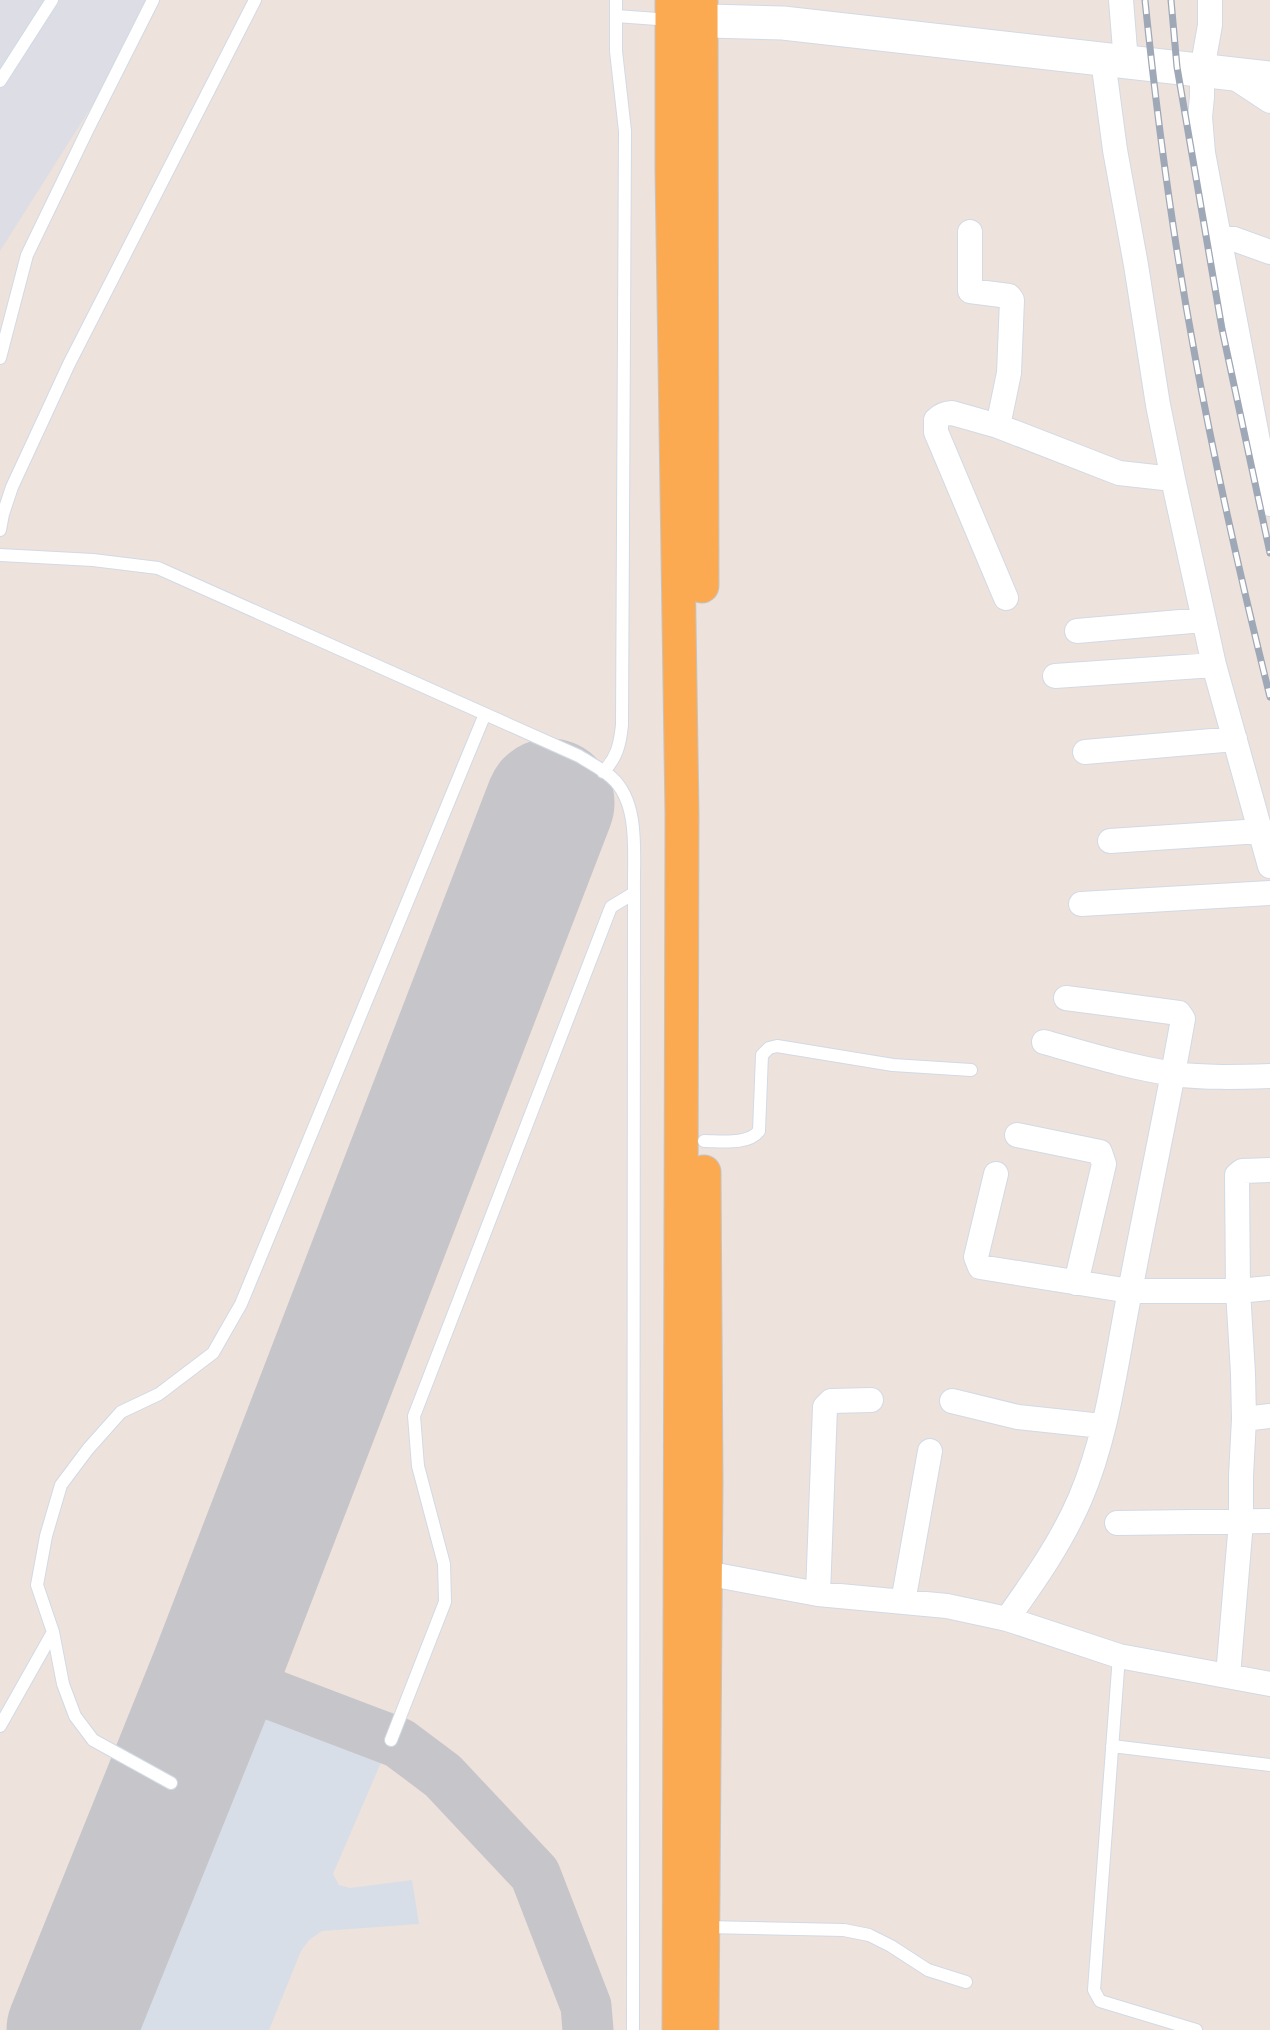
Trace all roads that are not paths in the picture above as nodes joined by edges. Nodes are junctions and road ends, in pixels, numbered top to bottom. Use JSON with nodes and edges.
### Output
{"nodes":[{"id":1,"x":52,"y":0,"type":"edge"},
{"id":2,"x":153,"y":0,"type":"edge"},
{"id":3,"x":255,"y":0,"type":"edge"},
{"id":4,"x":615,"y":0,"type":"edge"},
{"id":5,"x":1121,"y":0,"type":"edge"},
{"id":6,"x":1210,"y":0,"type":"edge"},
{"id":7,"x":687,"y":10,"type":"edge"},
{"id":8,"x":616,"y":16,"type":"junction"},
{"id":9,"x":1115,"y":61,"type":"junction"},
{"id":10,"x":1214,"y":71,"type":"junction"},
{"id":11,"x":1270,"y":78,"type":"edge"},
{"id":12,"x":0,"y":81,"type":"edge"},
{"id":13,"x":1270,"y":101,"type":"edge"},
{"id":14,"x":970,"y":232,"type":"dead end"},
{"id":15,"x":1218,"y":237,"type":"junction"},
{"id":16,"x":1270,"y":252,"type":"edge"},
{"id":17,"x":0,"y":358,"type":"edge"},
{"id":18,"x":998,"y":426,"type":"junction"},
{"id":19,"x":1173,"y":479,"type":"junction"},
{"id":20,"x":1270,"y":504,"type":"edge"},
{"id":21,"x":0,"y":530,"type":"edge"},
{"id":22,"x":0,"y":555,"type":"edge"},
{"id":23,"x":1006,"y":598,"type":"dead end"},
{"id":24,"x":1203,"y":620,"type":"junction"},
{"id":25,"x":1077,"y":631,"type":"dead end"},
{"id":26,"x":1214,"y":665,"type":"junction"},
{"id":27,"x":1055,"y":676,"type":"dead end"},
{"id":28,"x":485,"y":714,"type":"junction"},
{"id":29,"x":1235,"y":739,"type":"junction"},
{"id":30,"x":1085,"y":752,"type":"dead end"},
{"id":31,"x":603,"y":772,"type":"junction"},
{"id":32,"x":1260,"y":831,"type":"junction"},
{"id":33,"x":1110,"y":841,"type":"dead end"},
{"id":34,"x":1270,"y":866,"type":"edge"},
{"id":35,"x":634,"y":893,"type":"junction"},
{"id":36,"x":1270,"y":893,"type":"edge"},
{"id":37,"x":1081,"y":904,"type":"dead end"},
{"id":38,"x":1066,"y":998,"type":"dead end"},
{"id":39,"x":1044,"y":1042,"type":"dead end"},
{"id":40,"x":971,"y":1070,"type":"dead end"},
{"id":41,"x":1173,"y":1074,"type":"junction"},
{"id":42,"x":1270,"y":1076,"type":"edge"},
{"id":43,"x":1017,"y":1135,"type":"dead end"},
{"id":44,"x":704,"y":1141,"type":"junction"},
{"id":45,"x":1270,"y":1170,"type":"edge"},
{"id":46,"x":996,"y":1174,"type":"dead end"},
{"id":47,"x":1076,"y":1283,"type":"junction"},
{"id":48,"x":1270,"y":1288,"type":"edge"},
{"id":49,"x":1130,"y":1291,"type":"junction"},
{"id":50,"x":1238,"y":1291,"type":"junction"},
{"id":51,"x":871,"y":1400,"type":"dead end"},
{"id":52,"x":952,"y":1401,"type":"dead end"},
{"id":53,"x":1270,"y":1416,"type":"edge"},
{"id":54,"x":1244,"y":1419,"type":"junction"},
{"id":55,"x":1102,"y":1426,"type":"junction"},
{"id":56,"x":930,"y":1451,"type":"dead end"},
{"id":57,"x":1270,"y":1521,"type":"edge"},
{"id":58,"x":1241,"y":1522,"type":"junction"},
{"id":59,"x":1117,"y":1523,"type":"dead end"},
{"id":60,"x":693,"y":1567,"type":"junction"},
{"id":61,"x":818,"y":1594,"type":"junction"},
{"id":62,"x":903,"y":1602,"type":"junction"},
{"id":63,"x":1007,"y":1619,"type":"junction"},
{"id":64,"x":53,"y":1632,"type":"junction"},
{"id":65,"x":1119,"y":1656,"type":"junction"},
{"id":66,"x":1228,"y":1676,"type":"junction"},
{"id":67,"x":1270,"y":1684,"type":"edge"},
{"id":68,"x":0,"y":1726,"type":"edge"},
{"id":69,"x":392,"y":1740,"type":"dead end"},
{"id":70,"x":1112,"y":1746,"type":"junction"},
{"id":71,"x":1270,"y":1765,"type":"edge"},
{"id":72,"x":171,"y":1783,"type":"dead end"},
{"id":73,"x":703,"y":1927,"type":"junction"},
{"id":74,"x":966,"y":1982,"type":"dead end"},
{"id":75,"x":633,"y":2030,"type":"edge"},
{"id":76,"x":679,"y":2030,"type":"edge"},
{"id":77,"x":702,"y":2030,"type":"edge"},
{"id":78,"x":1196,"y":2030,"type":"edge"}],
"edges":[{"from":1,"to":12,"type":"lane"},
{"from":2,"to":17,"type":"lane"},
{"from":3,"to":21,"type":"lane"},
{"from":4,"to":8,"type":"lane"},
{"from":5,"to":9,"type":"street"},
{"from":6,"to":10,"type":"street"},
{"from":7,"to":8,"type":"lane"},
{"from":7,"to":9,"type":"street"},
{"from":7,"to":44,"type":"main road"},
{"from":7,"to":60,"type":"main road"},
{"from":8,"to":31,"type":"lane"},
{"from":9,"to":10,"type":"street"},
{"from":9,"to":19,"type":"street"},
{"from":10,"to":11,"type":"street"},
{"from":10,"to":13,"type":"street"},
{"from":10,"to":15,"type":"street"},
{"from":14,"to":18,"type":"street"},
{"from":15,"to":16,"type":"street"},
{"from":15,"to":20,"type":"street"},
{"from":18,"to":19,"type":"street"},
{"from":18,"to":23,"type":"street"},
{"from":19,"to":24,"type":"street"},
{"from":22,"to":28,"type":"lane"},
{"from":24,"to":25,"type":"street"},
{"from":24,"to":26,"type":"street"},
{"from":26,"to":27,"type":"street"},
{"from":26,"to":29,"type":"street"},
{"from":28,"to":31,"type":"lane"},
{"from":28,"to":64,"type":"lane"},
{"from":29,"to":30,"type":"street"},
{"from":29,"to":32,"type":"street"},
{"from":31,"to":35,"type":"lane"},
{"from":32,"to":33,"type":"street"},
{"from":32,"to":34,"type":"street"},
{"from":35,"to":69,"type":"lane"},
{"from":35,"to":75,"type":"lane"},
{"from":36,"to":37,"type":"street"},
{"from":38,"to":41,"type":"street"},
{"from":39,"to":41,"type":"street"},
{"from":40,"to":44,"type":"lane"},
{"from":41,"to":42,"type":"street"},
{"from":41,"to":49,"type":"street"},
{"from":43,"to":47,"type":"street"},
{"from":44,"to":60,"type":"main road"},
{"from":45,"to":50,"type":"street"},
{"from":46,"to":47,"type":"street"},
{"from":47,"to":49,"type":"street"},
{"from":48,"to":50,"type":"street"},
{"from":49,"to":50,"type":"street"},
{"from":49,"to":55,"type":"street"},
{"from":50,"to":54,"type":"street"},
{"from":51,"to":61,"type":"street"},
{"from":52,"to":55,"type":"street"},
{"from":53,"to":54,"type":"street"},
{"from":54,"to":58,"type":"street"},
{"from":55,"to":63,"type":"street"},
{"from":56,"to":62,"type":"street"},
{"from":57,"to":58,"type":"street"},
{"from":58,"to":59,"type":"street"},
{"from":58,"to":66,"type":"street"},
{"from":60,"to":61,"type":"street"},
{"from":60,"to":73,"type":"main road"},
{"from":60,"to":76,"type":"main road"},
{"from":61,"to":62,"type":"street"},
{"from":62,"to":63,"type":"street"},
{"from":63,"to":65,"type":"street"},
{"from":64,"to":68,"type":"lane"},
{"from":64,"to":72,"type":"lane"},
{"from":65,"to":66,"type":"street"},
{"from":65,"to":70,"type":"lane"},
{"from":66,"to":67,"type":"street"},
{"from":70,"to":71,"type":"lane"},
{"from":70,"to":78,"type":"lane"},
{"from":73,"to":74,"type":"lane"},
{"from":73,"to":77,"type":"main road"}]}
